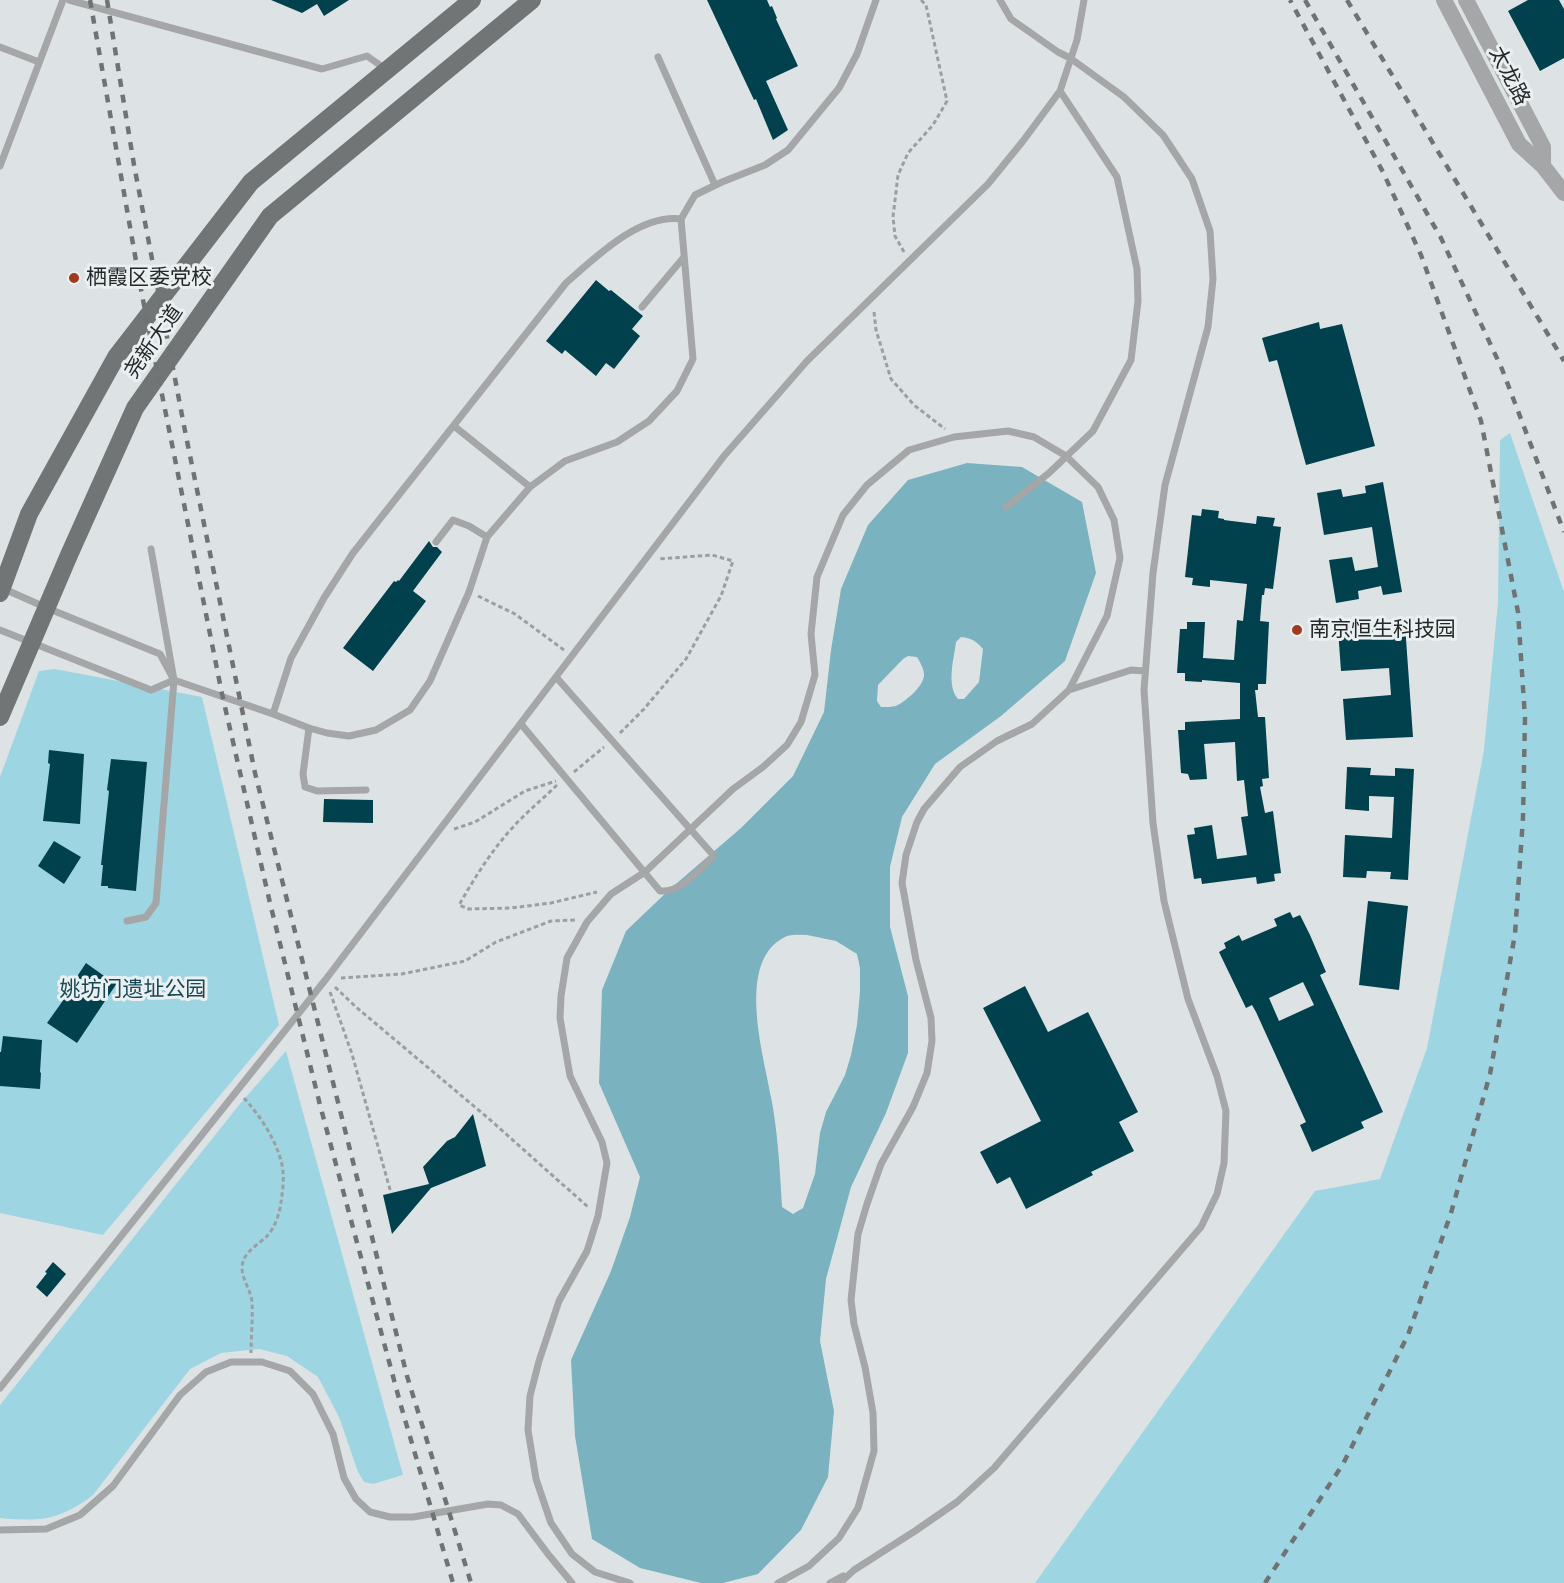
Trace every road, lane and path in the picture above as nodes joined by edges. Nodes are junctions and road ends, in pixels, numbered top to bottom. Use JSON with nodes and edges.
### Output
{"nodes":[{"id":1,"x":63,"y":0,"type":"edge"},
{"id":2,"x":69,"y":0,"type":"edge"},
{"id":3,"x":472,"y":0,"type":"edge"},
{"id":4,"x":532,"y":0,"type":"edge"},
{"id":5,"x":876,"y":0,"type":"edge"},
{"id":6,"x":921,"y":0,"type":"edge"},
{"id":7,"x":999,"y":0,"type":"edge"},
{"id":8,"x":1084,"y":0,"type":"edge"},
{"id":9,"x":1444,"y":0,"type":"edge"},
{"id":10,"x":1466,"y":0,"type":"edge"},
{"id":11,"x":0,"y":47,"type":"edge"},
{"id":12,"x":658,"y":57,"type":"dead end"},
{"id":13,"x":1070,"y":58,"type":"junction"},
{"id":14,"x":39,"y":62,"type":"junction"},
{"id":15,"x":387,"y":70,"type":"junction"},
{"id":16,"x":1060,"y":91,"type":"junction"},
{"id":17,"x":0,"y":166,"type":"edge"},
{"id":18,"x":1543,"y":166,"type":"junction"},
{"id":19,"x":715,"y":185,"type":"junction"},
{"id":20,"x":1564,"y":193,"type":"edge"},
{"id":21,"x":681,"y":219,"type":"junction"},
{"id":22,"x":684,"y":257,"type":"junction"},
{"id":23,"x":909,"y":260,"type":"junction"},
{"id":24,"x":873,"y":295,"type":"junction"},
{"id":25,"x":642,"y":307,"type":"dead end"},
{"id":26,"x":454,"y":426,"type":"junction"},
{"id":27,"x":954,"y":436,"type":"junction"},
{"id":28,"x":1066,"y":456,"type":"junction"},
{"id":29,"x":530,"y":487,"type":"junction"},
{"id":30,"x":1005,"y":507,"type":"dead end"},
{"id":31,"x":487,"y":537,"type":"junction"},
{"id":32,"x":436,"y":542,"type":"dead end"},
{"id":33,"x":151,"y":549,"type":"dead end"},
{"id":34,"x":645,"y":560,"type":"junction"},
{"id":35,"x":1,"y":589,"type":"edge"},
{"id":36,"x":469,"y":592,"type":"junction"},
{"id":37,"x":47,"y":608,"type":"junction"},
{"id":38,"x":0,"y":630,"type":"edge"},
{"id":39,"x":32,"y":643,"type":"junction"},
{"id":40,"x":572,"y":656,"type":"junction"},
{"id":41,"x":1145,"y":670,"type":"junction"},
{"id":42,"x":556,"y":676,"type":"junction"},
{"id":43,"x":174,"y":680,"type":"junction"},
{"id":44,"x":1069,"y":690,"type":"junction"},
{"id":45,"x":273,"y":714,"type":"junction"},
{"id":46,"x":0,"y":717,"type":"edge"},
{"id":47,"x":521,"y":724,"type":"junction"},
{"id":48,"x":309,"y":728,"type":"junction"},
{"id":49,"x":612,"y":741,"type":"junction"},
{"id":50,"x":566,"y":778,"type":"junction"},
{"id":51,"x":366,"y":790,"type":"dead end"},
{"id":52,"x":690,"y":830,"type":"junction"},
{"id":53,"x":433,"y":837,"type":"junction"},
{"id":54,"x":645,"y":872,"type":"junction"},
{"id":55,"x":603,"y":889,"type":"dead end"},
{"id":56,"x":127,"y":921,"type":"dead end"},
{"id":57,"x":587,"y":922,"type":"junction"},
{"id":58,"x":326,"y":979,"type":"junction"},
{"id":59,"x":237,"y":1090,"type":"junction"},
{"id":60,"x":391,"y":1193,"type":"dead end"},
{"id":61,"x":598,"y":1216,"type":"junction"},
{"id":62,"x":250,"y":1362,"type":"junction"},
{"id":63,"x":0,"y":1388,"type":"edge"},
{"id":64,"x":0,"y":1530,"type":"edge"},
{"id":65,"x":854,"y":1570,"type":"junction"},
{"id":66,"x":572,"y":1583,"type":"edge"},
{"id":67,"x":630,"y":1583,"type":"edge"},
{"id":68,"x":778,"y":1583,"type":"edge"},
{"id":69,"x":830,"y":1583,"type":"edge"},
{"id":70,"x":840,"y":1583,"type":"edge"}],
"edges":[{"from":1,"to":14,"type":"lane"},
{"from":2,"to":15,"type":"lane"},
{"from":3,"to":15,"type":"main road","name":"尧新大道"},
{"from":4,"to":37,"type":"main road","name":"尧新大道"},
{"from":5,"to":19,"type":"lane"},
{"from":6,"to":23,"type":"path"},
{"from":7,"to":13,"type":"lane"},
{"from":8,"to":13,"type":"lane"},
{"from":9,"to":18,"type":"street","name":"太龙路"},
{"from":10,"to":18,"type":"street","name":"太龙路"},
{"from":11,"to":14,"type":"lane"},
{"from":12,"to":19,"type":"lane"},
{"from":13,"to":16,"type":"lane"},
{"from":13,"to":41,"type":"lane"},
{"from":14,"to":17,"type":"lane"},
{"from":15,"to":35,"type":"main road","name":"尧新大道"},
{"from":16,"to":23,"type":"lane"},
{"from":16,"to":28,"type":"lane"},
{"from":18,"to":20,"type":"street","name":"太龙路"},
{"from":19,"to":21,"type":"lane"},
{"from":21,"to":22,"type":"lane"},
{"from":21,"to":26,"type":"lane"},
{"from":22,"to":25,"type":"lane"},
{"from":22,"to":29,"type":"lane"},
{"from":23,"to":24,"type":"lane"},
{"from":24,"to":27,"type":"path"},
{"from":24,"to":34,"type":"lane"},
{"from":26,"to":29,"type":"lane"},
{"from":26,"to":45,"type":"lane"},
{"from":27,"to":28,"type":"lane"},
{"from":27,"to":52,"type":"lane"},
{"from":28,"to":30,"type":"lane"},
{"from":28,"to":44,"type":"lane"},
{"from":29,"to":31,"type":"lane"},
{"from":31,"to":32,"type":"lane"},
{"from":31,"to":36,"type":"lane"},
{"from":33,"to":43,"type":"lane"},
{"from":34,"to":40,"type":"lane"},
{"from":34,"to":49,"type":"path"},
{"from":35,"to":37,"type":"lane"},
{"from":36,"to":40,"type":"path"},
{"from":36,"to":48,"type":"lane"},
{"from":37,"to":39,"type":"main road","name":"尧新大道"},
{"from":37,"to":43,"type":"lane"},
{"from":38,"to":39,"type":"lane"},
{"from":39,"to":43,"type":"lane"},
{"from":39,"to":46,"type":"main road","name":"尧新大道"},
{"from":40,"to":42,"type":"lane"},
{"from":41,"to":44,"type":"lane"},
{"from":41,"to":65,"type":"lane"},
{"from":42,"to":47,"type":"lane"},
{"from":42,"to":49,"type":"lane"},
{"from":43,"to":45,"type":"lane"},
{"from":43,"to":56,"type":"lane"},
{"from":44,"to":68,"type":"lane"},
{"from":45,"to":48,"type":"lane"},
{"from":47,"to":50,"type":"lane"},
{"from":47,"to":53,"type":"lane"},
{"from":48,"to":51,"type":"lane"},
{"from":49,"to":50,"type":"path"},
{"from":49,"to":52,"type":"lane"},
{"from":50,"to":53,"type":"path"},
{"from":50,"to":54,"type":"lane"},
{"from":50,"to":55,"type":"path"},
{"from":52,"to":54,"type":"lane"},
{"from":52,"to":54,"type":"lane"},
{"from":53,"to":58,"type":"lane"},
{"from":54,"to":57,"type":"lane"},
{"from":57,"to":58,"type":"path"},
{"from":57,"to":61,"type":"lane"},
{"from":58,"to":59,"type":"lane"},
{"from":58,"to":60,"type":"path"},
{"from":58,"to":61,"type":"path"},
{"from":59,"to":62,"type":"path"},
{"from":59,"to":63,"type":"lane"},
{"from":61,"to":67,"type":"lane"},
{"from":62,"to":64,"type":"lane"},
{"from":62,"to":66,"type":"lane"},
{"from":65,"to":69,"type":"lane"},
{"from":65,"to":70,"type":"lane"}]}
